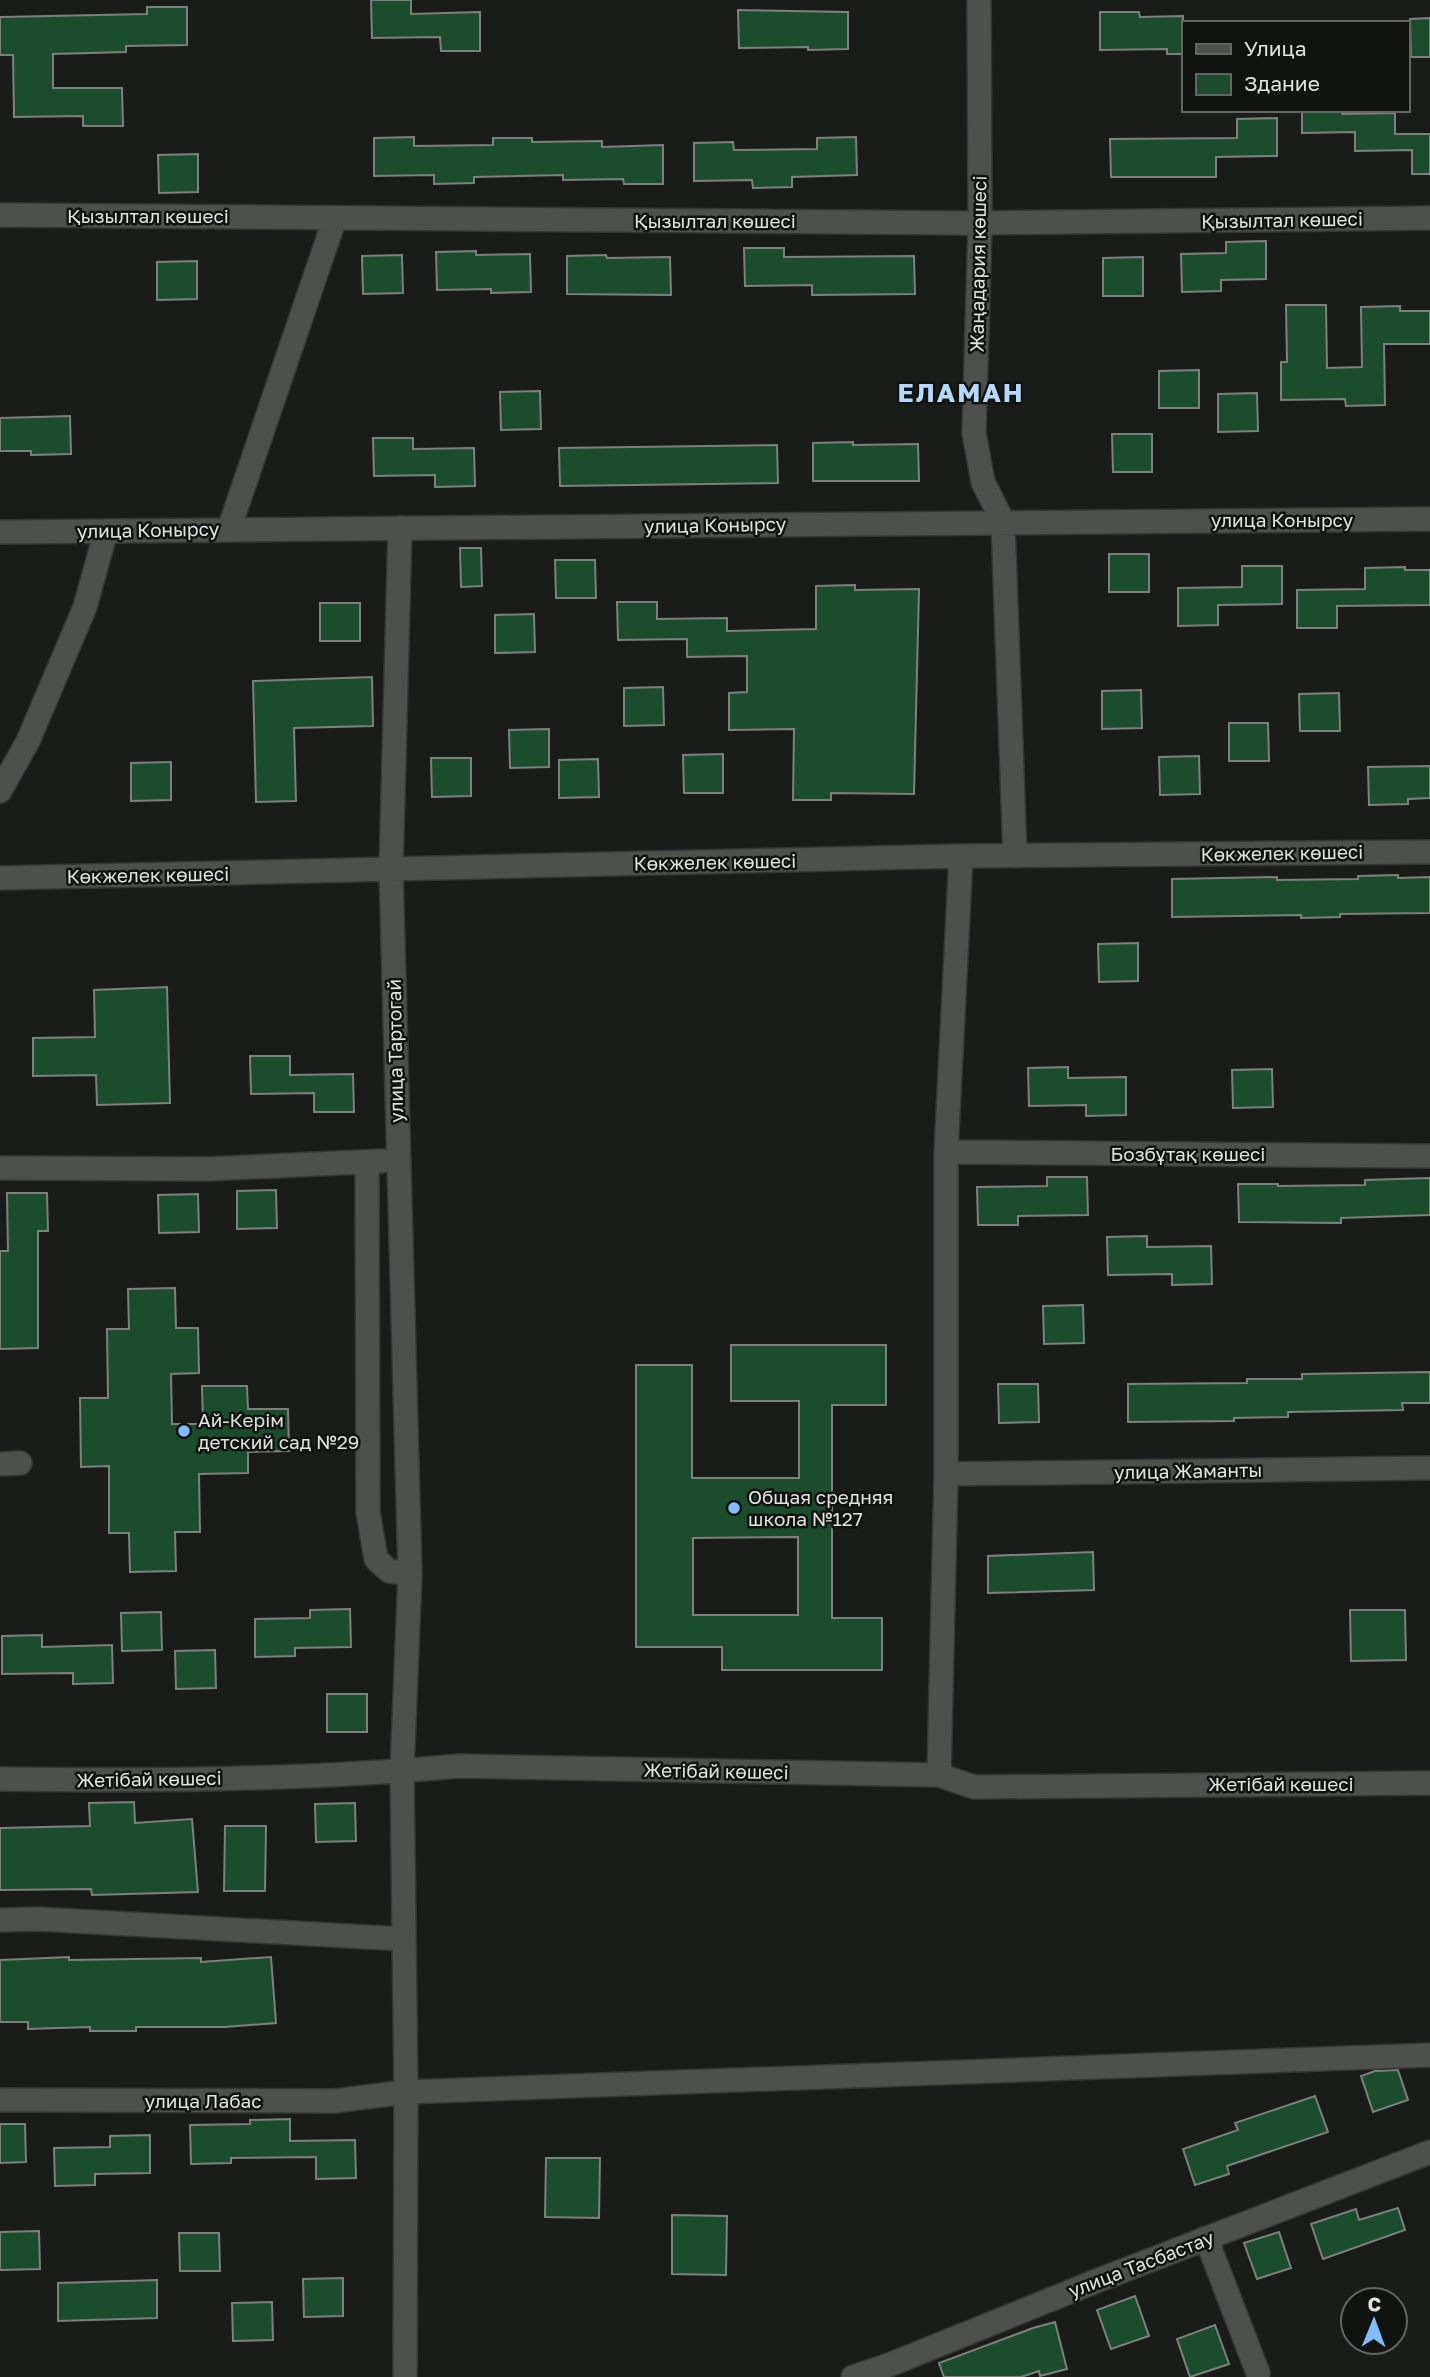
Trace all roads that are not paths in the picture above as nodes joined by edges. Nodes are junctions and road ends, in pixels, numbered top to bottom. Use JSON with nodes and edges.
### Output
{"nodes":[{"id":1,"x":979,"y":0,"type":"edge"},
{"id":2,"x":0,"y":215,"type":"edge"},
{"id":3,"x":335,"y":218,"type":"junction"},
{"id":4,"x":1430,"y":218,"type":"edge"},
{"id":5,"x":980,"y":223,"type":"junction"},
{"id":6,"x":1430,"y":519,"type":"edge"},
{"id":7,"x":1003,"y":522,"type":"junction"},
{"id":8,"x":400,"y":528,"type":"junction"},
{"id":9,"x":229,"y":529,"type":"junction"},
{"id":10,"x":106,"y":531,"type":"junction"},
{"id":11,"x":0,"y":532,"type":"edge"},
{"id":12,"x":0,"y":791,"type":"edge"},
{"id":13,"x":1430,"y":852,"type":"edge"},
{"id":14,"x":961,"y":856,"type":"junction"},
{"id":15,"x":1015,"y":856,"type":"junction"},
{"id":16,"x":391,"y":870,"type":"junction"},
{"id":17,"x":0,"y":878,"type":"edge"},
{"id":18,"x":946,"y":1152,"type":"junction"},
{"id":19,"x":1430,"y":1156,"type":"edge"},
{"id":20,"x":398,"y":1160,"type":"junction"},
{"id":21,"x":367,"y":1162,"type":"junction"},
{"id":22,"x":0,"y":1168,"type":"edge"},
{"id":23,"x":1430,"y":1468,"type":"edge"},
{"id":24,"x":946,"y":1474,"type":"junction"},
{"id":25,"x":410,"y":1574,"type":"junction"},
{"id":26,"x":402,"y":1771,"type":"junction"},
{"id":27,"x":939,"y":1775,"type":"junction"},
{"id":28,"x":0,"y":1779,"type":"edge"},
{"id":29,"x":1430,"y":1783,"type":"edge"},
{"id":30,"x":0,"y":1920,"type":"edge"},
{"id":31,"x":403,"y":1939,"type":"junction"},
{"id":32,"x":1430,"y":2056,"type":"edge"},
{"id":33,"x":406,"y":2092,"type":"junction"},
{"id":34,"x":0,"y":2100,"type":"edge"},
{"id":35,"x":1430,"y":2152,"type":"edge"},
{"id":36,"x":1206,"y":2238,"type":"junction"},
{"id":37,"x":1258,"y":2373,"type":"dead end"},
{"id":38,"x":405,"y":2377,"type":"edge"},
{"id":39,"x":852,"y":2377,"type":"edge"}],
"edges":[{"from":1,"to":5,"type":"street","name":"Жаңадария көшесі"},
{"from":2,"to":3,"type":"street","name":"Қызылтал көшесі"},
{"from":3,"to":5,"type":"street","name":"Қызылтал көшесі"},
{"from":3,"to":9,"type":"street"},
{"from":4,"to":5,"type":"street","name":"Қызылтал көшесі"},
{"from":5,"to":7,"type":"street","name":"Жаңадария көшесі"},
{"from":6,"to":7,"type":"street","name":"улица Конырсу"},
{"from":7,"to":8,"type":"street","name":"улица Конырсу"},
{"from":7,"to":15,"type":"street"},
{"from":8,"to":9,"type":"street","name":"улица Конырсу"},
{"from":8,"to":16,"type":"street","name":"улица Тартогай"},
{"from":9,"to":10,"type":"street","name":"улица Конырсу"},
{"from":10,"to":11,"type":"street","name":"улица Конырсу"},
{"from":10,"to":12,"type":"street"},
{"from":13,"to":15,"type":"street","name":"Көкжелек көшесі"},
{"from":14,"to":15,"type":"street","name":"Көкжелек көшесі"},
{"from":14,"to":16,"type":"street","name":"Көкжелек көшесі"},
{"from":14,"to":18,"type":"street"},
{"from":16,"to":17,"type":"street","name":"Көкжелек көшесі"},
{"from":16,"to":20,"type":"street","name":"улица Тартогай"},
{"from":18,"to":19,"type":"street","name":"Бозбұтақ көшесі"},
{"from":18,"to":24,"type":"street"},
{"from":20,"to":21,"type":"street"},
{"from":20,"to":25,"type":"street","name":"улица Тартогай"},
{"from":21,"to":22,"type":"street"},
{"from":21,"to":25,"type":"street"},
{"from":23,"to":24,"type":"street","name":"улица Жаманты"},
{"from":24,"to":27,"type":"street"},
{"from":25,"to":26,"type":"street","name":"улица Тартогай"},
{"from":26,"to":27,"type":"street","name":"Жетібай көшесі"},
{"from":26,"to":28,"type":"street","name":"Жетібай көшесі"},
{"from":26,"to":31,"type":"street","name":"улица Тартогай"},
{"from":27,"to":29,"type":"street","name":"Жетібай көшесі"},
{"from":30,"to":31,"type":"street"},
{"from":31,"to":33,"type":"street","name":"улица Тартогай"},
{"from":32,"to":33,"type":"street","name":"улица Лабас"},
{"from":33,"to":34,"type":"street","name":"улица Лабас"},
{"from":33,"to":38,"type":"street","name":"улица Тартогай"},
{"from":35,"to":36,"type":"street","name":"улица Тасбастау"},
{"from":36,"to":37,"type":"street"},
{"from":36,"to":39,"type":"street","name":"улица Тасбастау"}]}
